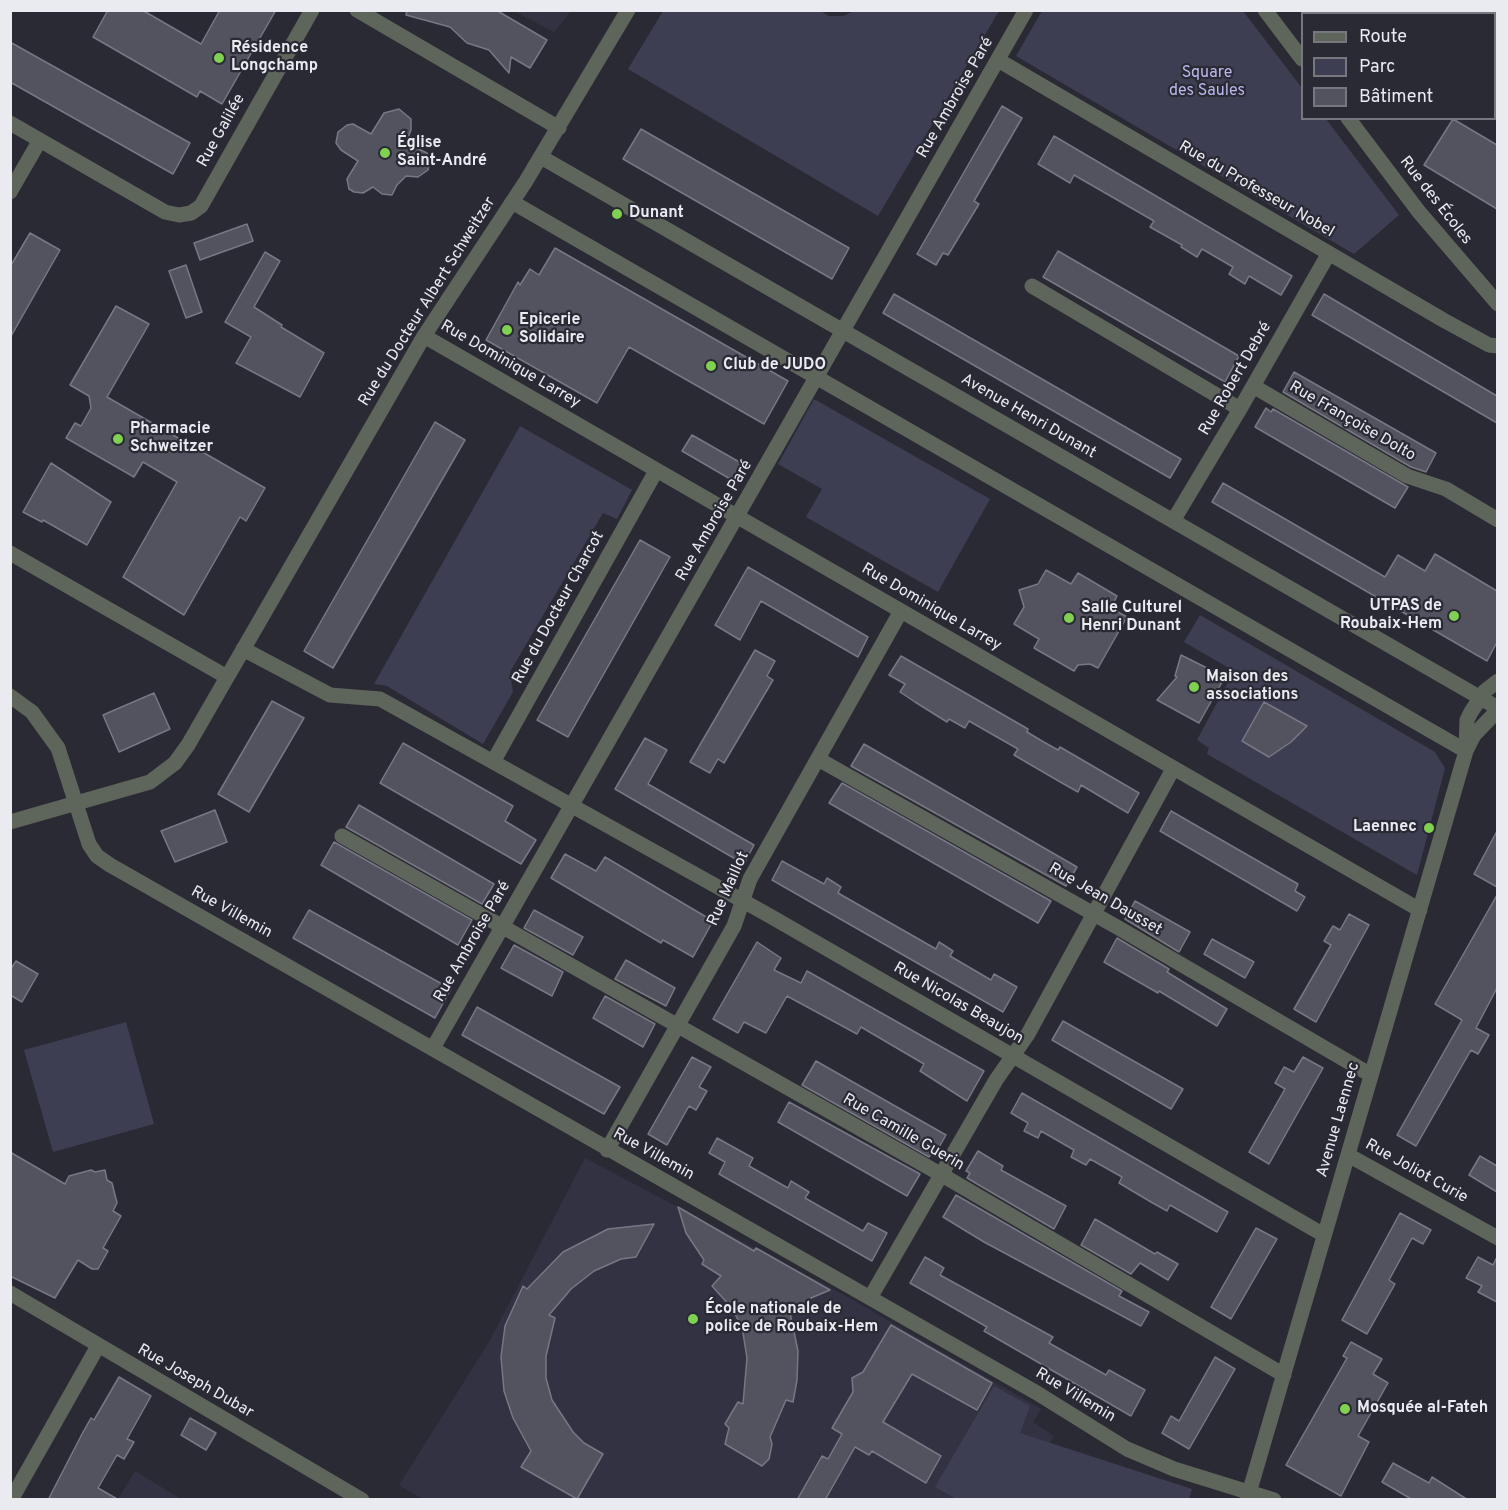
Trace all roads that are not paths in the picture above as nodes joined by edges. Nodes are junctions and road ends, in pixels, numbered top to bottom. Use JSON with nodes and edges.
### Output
{"nodes":[{"id":1,"x":312,"y":10,"type":"edge"},
{"id":2,"x":357,"y":10,"type":"edge"},
{"id":3,"x":628,"y":10,"type":"edge"},
{"id":4,"x":1026,"y":10,"type":"edge"},
{"id":5,"x":1265,"y":10,"type":"edge"},
{"id":6,"x":1301,"y":57,"type":"edge"},
{"id":7,"x":998,"y":60,"type":"junction"},
{"id":8,"x":1350,"y":120,"type":"edge"},
{"id":9,"x":10,"y":123,"type":"edge"},
{"id":10,"x":559,"y":128,"type":"junction"},
{"id":11,"x":40,"y":140,"type":"junction"},
{"id":12,"x":541,"y":157,"type":"junction"},
{"id":13,"x":10,"y":192,"type":"edge"},
{"id":14,"x":512,"y":202,"type":"junction"},
{"id":15,"x":1329,"y":253,"type":"junction"},
{"id":16,"x":1032,"y":286,"type":"dead end"},
{"id":17,"x":1497,"y":304,"type":"edge"},
{"id":18,"x":844,"y":332,"type":"junction"},
{"id":19,"x":424,"y":336,"type":"junction"},
{"id":20,"x":1497,"y":346,"type":"edge"},
{"id":21,"x":817,"y":379,"type":"junction"},
{"id":22,"x":1254,"y":386,"type":"junction"},
{"id":23,"x":1240,"y":409,"type":"junction"},
{"id":24,"x":656,"y":471,"type":"junction"},
{"id":25,"x":737,"y":518,"type":"junction"},
{"id":26,"x":1497,"y":520,"type":"edge"},
{"id":27,"x":1173,"y":521,"type":"junction"},
{"id":28,"x":10,"y":553,"type":"edge"},
{"id":29,"x":901,"y":611,"type":"junction"},
{"id":30,"x":243,"y":649,"type":"junction"},
{"id":31,"x":227,"y":677,"type":"junction"},
{"id":32,"x":1497,"y":681,"type":"edge"},
{"id":33,"x":10,"y":696,"type":"edge"},
{"id":34,"x":1480,"y":697,"type":"junction"},
{"id":35,"x":1497,"y":709,"type":"edge"},
{"id":36,"x":1466,"y":751,"type":"junction"},
{"id":37,"x":818,"y":759,"type":"junction"},
{"id":38,"x":493,"y":762,"type":"junction"},
{"id":39,"x":1173,"y":769,"type":"junction"},
{"id":40,"x":76,"y":804,"type":"junction"},
{"id":41,"x":572,"y":806,"type":"junction"},
{"id":42,"x":10,"y":822,"type":"edge"},
{"id":43,"x":342,"y":836,"type":"dead end"},
{"id":44,"x":743,"y":903,"type":"junction"},
{"id":45,"x":1420,"y":910,"type":"junction"},
{"id":46,"x":1093,"y":913,"type":"junction"},
{"id":47,"x":502,"y":927,"type":"junction"},
{"id":48,"x":676,"y":1025,"type":"junction"},
{"id":49,"x":433,"y":1048,"type":"junction"},
{"id":50,"x":1012,"y":1057,"type":"junction"},
{"id":51,"x":1371,"y":1075,"type":"junction"},
{"id":52,"x":607,"y":1150,"type":"junction"},
{"id":53,"x":1348,"y":1155,"type":"junction"},
{"id":54,"x":942,"y":1175,"type":"junction"},
{"id":55,"x":1324,"y":1235,"type":"junction"},
{"id":56,"x":1497,"y":1239,"type":"edge"},
{"id":57,"x":12,"y":1297,"type":"edge"},
{"id":58,"x":870,"y":1298,"type":"junction"},
{"id":59,"x":98,"y":1346,"type":"junction"},
{"id":60,"x":1284,"y":1375,"type":"junction"},
{"id":61,"x":1248,"y":1496,"type":"edge"},
{"id":62,"x":11,"y":1500,"type":"edge"},
{"id":63,"x":362,"y":1500,"type":"edge"},
{"id":64,"x":1274,"y":1500,"type":"edge"}],
"edges":[{"from":1,"to":11,"type":"street","name":"Rue Galilée"},
{"from":2,"to":10,"type":"street"},
{"from":3,"to":10,"type":"street","name":"Rue du Docteur Albert Schweitzer"},
{"from":4,"to":7,"type":"street","name":"Rue Ambroise Paré"},
{"from":5,"to":6,"type":"street"},
{"from":7,"to":15,"type":"street","name":"Rue du Professeur Nobel"},
{"from":7,"to":18,"type":"street","name":"Rue Ambroise Paré"},
{"from":8,"to":17,"type":"street","name":"Rue des Écoles"},
{"from":9,"to":11,"type":"street","name":"Rue Galilée"},
{"from":10,"to":12,"type":"street","name":"Rue du Docteur Albert Schweitzer"},
{"from":11,"to":13,"type":"street"},
{"from":12,"to":14,"type":"street","name":"Rue du Docteur Albert Schweitzer"},
{"from":12,"to":18,"type":"street","name":"Avenue Henri Dunant"},
{"from":14,"to":19,"type":"street","name":"Rue du Docteur Albert Schweitzer"},
{"from":14,"to":21,"type":"street"},
{"from":15,"to":20,"type":"street","name":"Rue du Professeur Nobel"},
{"from":15,"to":22,"type":"street","name":"Rue Robert Debré"},
{"from":16,"to":23,"type":"street"},
{"from":18,"to":21,"type":"street","name":"Rue Ambroise Paré"},
{"from":18,"to":27,"type":"street","name":"Avenue Henri Dunant"},
{"from":19,"to":24,"type":"street","name":"Rue Dominique Larrey"},
{"from":19,"to":30,"type":"street","name":"Rue du Docteur Albert Schweitzer"},
{"from":21,"to":25,"type":"street","name":"Rue Ambroise Paré"},
{"from":21,"to":36,"type":"street"},
{"from":22,"to":23,"type":"street","name":"Rue Robert Debré"},
{"from":22,"to":26,"type":"street","name":"Rue Françoise Dolto"},
{"from":23,"to":27,"type":"street","name":"Rue Robert Debré"},
{"from":24,"to":25,"type":"street","name":"Rue Dominique Larrey"},
{"from":24,"to":38,"type":"street","name":"Rue du Docteur Charcot"},
{"from":25,"to":29,"type":"street","name":"Rue Dominique Larrey"},
{"from":25,"to":41,"type":"street","name":"Rue Ambroise Paré"},
{"from":27,"to":34,"type":"street","name":"Avenue Henri Dunant"},
{"from":28,"to":31,"type":"street"},
{"from":29,"to":37,"type":"street","name":"Rue Maillot"},
{"from":29,"to":39,"type":"street","name":"Rue Dominique Larrey"},
{"from":30,"to":31,"type":"street","name":"Rue du Docteur Albert Schweitzer"},
{"from":30,"to":38,"type":"street"},
{"from":31,"to":40,"type":"street","name":"Rue du Docteur Albert Schweitzer"},
{"from":32,"to":34,"type":"street"},
{"from":33,"to":40,"type":"street","name":"Rue Villemin"},
{"from":34,"to":35,"type":"street","name":"Avenue Henri Dunant"},
{"from":34,"to":36,"type":"street"},
{"from":35,"to":36,"type":"street"},
{"from":36,"to":45,"type":"street","name":"Avenue Laennec"},
{"from":37,"to":44,"type":"street","name":"Rue Maillot"},
{"from":37,"to":46,"type":"street","name":"Rue Jean Dausset"},
{"from":38,"to":41,"type":"street"},
{"from":39,"to":45,"type":"street","name":"Rue Dominique Larrey"},
{"from":39,"to":46,"type":"street"},
{"from":40,"to":42,"type":"street","name":"Rue du Docteur Albert Schweitzer"},
{"from":40,"to":49,"type":"street","name":"Rue Villemin"},
{"from":41,"to":44,"type":"street","name":"Rue Nicolas Beaujon"},
{"from":41,"to":47,"type":"street","name":"Rue Ambroise Paré"},
{"from":43,"to":47,"type":"street","name":"Rue Camille Guerin"},
{"from":44,"to":48,"type":"street","name":"Rue Maillot"},
{"from":44,"to":50,"type":"street","name":"Rue Nicolas Beaujon"},
{"from":45,"to":51,"type":"street","name":"Avenue Laennec"},
{"from":46,"to":50,"type":"street"},
{"from":46,"to":51,"type":"street","name":"Rue Jean Dausset"},
{"from":47,"to":48,"type":"street","name":"Rue Camille Guerin"},
{"from":47,"to":49,"type":"street","name":"Rue Ambroise Paré"},
{"from":48,"to":52,"type":"street","name":"Rue Maillot"},
{"from":48,"to":54,"type":"street","name":"Rue Camille Guerin"},
{"from":49,"to":52,"type":"street","name":"Rue Villemin"},
{"from":50,"to":54,"type":"street"},
{"from":50,"to":55,"type":"street","name":"Rue Nicolas Beaujon"},
{"from":51,"to":53,"type":"street","name":"Avenue Laennec"},
{"from":52,"to":58,"type":"street","name":"Rue Villemin"},
{"from":53,"to":55,"type":"street","name":"Avenue Laennec"},
{"from":53,"to":56,"type":"street","name":"Rue Joliot Curie"},
{"from":54,"to":58,"type":"street"},
{"from":54,"to":60,"type":"street","name":"Rue Camille Guerin"},
{"from":55,"to":60,"type":"street","name":"Avenue Laennec"},
{"from":57,"to":59,"type":"street","name":"Rue Joseph Dubar"},
{"from":58,"to":61,"type":"street","name":"Rue Villemin"},
{"from":59,"to":62,"type":"street"},
{"from":59,"to":63,"type":"street","name":"Rue Joseph Dubar"},
{"from":60,"to":61,"type":"street","name":"Avenue Laennec"},
{"from":61,"to":64,"type":"street","name":"Rue Villemin"}]}
